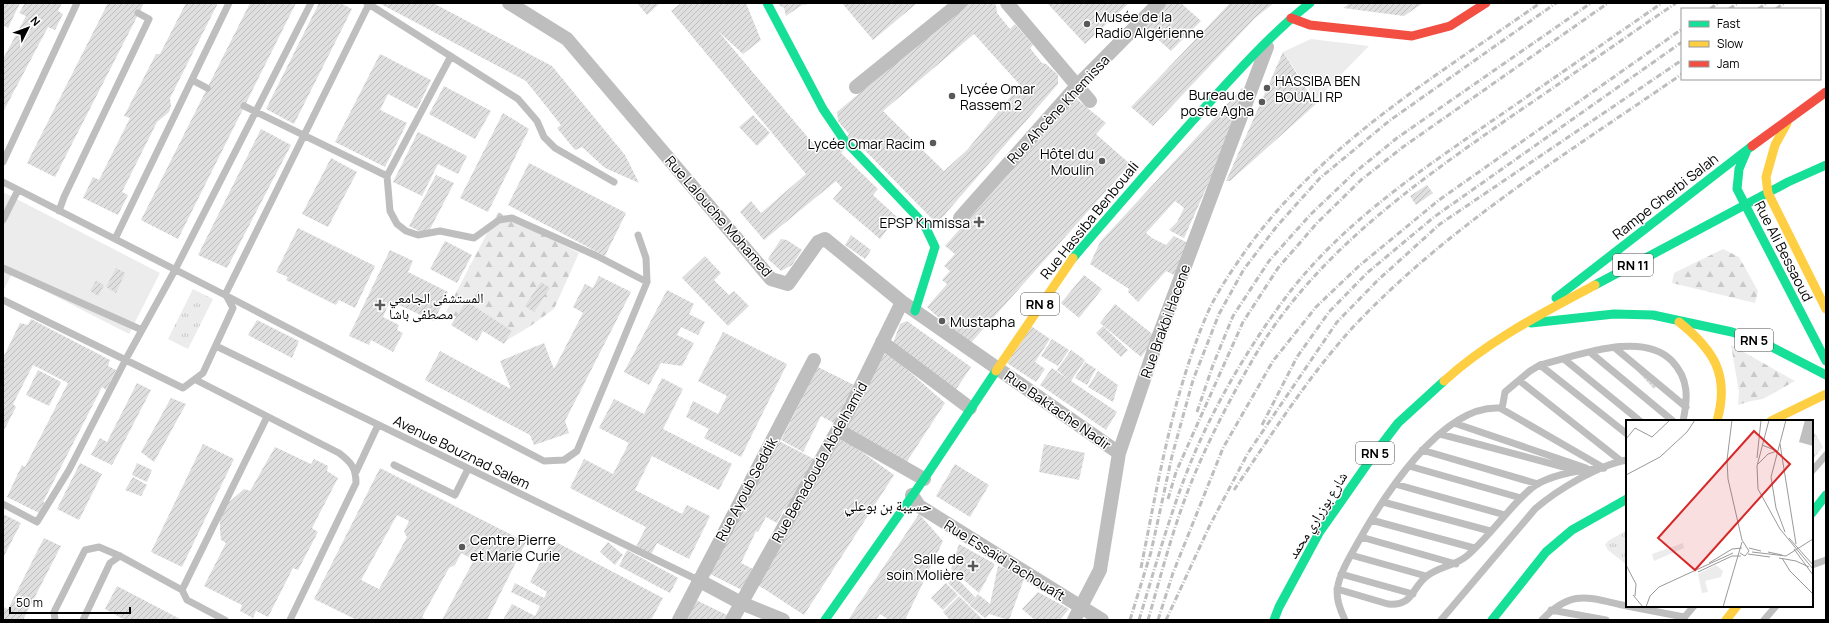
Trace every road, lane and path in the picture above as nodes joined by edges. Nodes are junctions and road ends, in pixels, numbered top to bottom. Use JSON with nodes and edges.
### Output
{"nodes":[{"id":1,"x":77,"y":3,"type":"edge"},
{"id":2,"x":229,"y":3,"type":"edge"},
{"id":3,"x":311,"y":3,"type":"edge"},
{"id":4,"x":368,"y":3,"type":"edge"},
{"id":5,"x":509,"y":3,"type":"edge"},
{"id":6,"x":767,"y":3,"type":"edge"},
{"id":7,"x":960,"y":3,"type":"edge"},
{"id":8,"x":1007,"y":3,"type":"edge"},
{"id":9,"x":1159,"y":3,"type":"edge"},
{"id":10,"x":1310,"y":3,"type":"edge"},
{"id":11,"x":1486,"y":3,"type":"edge"},
{"id":12,"x":138,"y":13,"type":"dead end"},
{"id":13,"x":1291,"y":18,"type":"junction"},
{"id":14,"x":1269,"y":40,"type":"junction"},
{"id":15,"x":451,"y":56,"type":"junction"},
{"id":16,"x":192,"y":80,"type":"junction"},
{"id":17,"x":1077,"y":86,"type":"junction"},
{"id":18,"x":856,"y":87,"type":"dead end"},
{"id":19,"x":207,"y":88,"type":"dead end"},
{"id":20,"x":1826,"y":92,"type":"edge"},
{"id":21,"x":1090,"y":101,"type":"dead end"},
{"id":22,"x":244,"y":106,"type":"dead end"},
{"id":23,"x":256,"y":110,"type":"junction"},
{"id":24,"x":1791,"y":116,"type":"junction"},
{"id":25,"x":304,"y":134,"type":"junction"},
{"id":26,"x":1748,"y":150,"type":"junction"},
{"id":27,"x":3,"y":162,"type":"edge"},
{"id":28,"x":1826,"y":165,"type":"edge"},
{"id":29,"x":387,"y":176,"type":"junction"},
{"id":30,"x":3,"y":182,"type":"edge"},
{"id":31,"x":614,"y":182,"type":"dead end"},
{"id":32,"x":18,"y":190,"type":"junction"},
{"id":33,"x":1768,"y":193,"type":"junction"},
{"id":34,"x":1744,"y":205,"type":"junction"},
{"id":35,"x":59,"y":211,"type":"junction"},
{"id":36,"x":960,"y":218,"type":"dead end"},
{"id":37,"x":3,"y":220,"type":"edge"},
{"id":38,"x":638,"y":235,"type":"dead end"},
{"id":39,"x":115,"y":239,"type":"junction"},
{"id":40,"x":3,"y":268,"type":"edge"},
{"id":41,"x":175,"y":270,"type":"junction"},
{"id":42,"x":647,"y":282,"type":"junction"},
{"id":43,"x":225,"y":295,"type":"junction"},
{"id":44,"x":4,"y":302,"type":"edge"},
{"id":45,"x":902,"y":302,"type":"junction"},
{"id":46,"x":1826,"y":309,"type":"edge"},
{"id":47,"x":915,"y":311,"type":"junction"},
{"id":48,"x":1677,"y":320,"type":"junction"},
{"id":49,"x":1521,"y":324,"type":"junction"},
{"id":50,"x":142,"y":330,"type":"junction"},
{"id":51,"x":882,"y":342,"type":"junction"},
{"id":52,"x":216,"y":346,"type":"junction"},
{"id":53,"x":1615,"y":348,"type":"junction"},
{"id":54,"x":1590,"y":353,"type":"junction"},
{"id":55,"x":126,"y":359,"type":"junction"},
{"id":56,"x":1564,"y":359,"type":"junction"},
{"id":57,"x":814,"y":360,"type":"dead end"},
{"id":58,"x":1826,"y":361,"type":"edge"},
{"id":59,"x":1540,"y":365,"type":"junction"},
{"id":60,"x":996,"y":368,"type":"junction"},
{"id":61,"x":1826,"y":375,"type":"edge"},
{"id":62,"x":196,"y":380,"type":"junction"},
{"id":63,"x":1520,"y":380,"type":"junction"},
{"id":64,"x":1826,"y":394,"type":"edge"},
{"id":65,"x":1686,"y":407,"type":"junction"},
{"id":66,"x":970,"y":408,"type":"junction"},
{"id":67,"x":1502,"y":409,"type":"junction"},
{"id":68,"x":267,"y":417,"type":"junction"},
{"id":69,"x":1639,"y":420,"type":"edge"},
{"id":70,"x":1672,"y":420,"type":"edge"},
{"id":71,"x":1683,"y":420,"type":"edge"},
{"id":72,"x":1717,"y":420,"type":"edge"},
{"id":73,"x":1773,"y":420,"type":"edge"},
{"id":74,"x":1454,"y":423,"type":"junction"},
{"id":75,"x":378,"y":425,"type":"junction"},
{"id":76,"x":838,"y":430,"type":"junction"},
{"id":77,"x":1626,"y":433,"type":"edge"},
{"id":78,"x":1440,"y":434,"type":"junction"},
{"id":79,"x":1422,"y":450,"type":"junction"},
{"id":80,"x":1119,"y":453,"type":"junction"},
{"id":81,"x":1826,"y":455,"type":"edge"},
{"id":82,"x":1624,"y":460,"type":"edge"},
{"id":83,"x":394,"y":465,"type":"dead end"},
{"id":84,"x":1409,"y":466,"type":"junction"},
{"id":85,"x":1604,"y":468,"type":"junction"},
{"id":86,"x":468,"y":469,"type":"junction"},
{"id":87,"x":1590,"y":469,"type":"junction"},
{"id":88,"x":1813,"y":470,"type":"edge"},
{"id":89,"x":1577,"y":471,"type":"junction"},
{"id":90,"x":356,"y":472,"type":"junction"},
{"id":91,"x":924,"y":478,"type":"junction"},
{"id":92,"x":1395,"y":484,"type":"junction"},
{"id":93,"x":1538,"y":484,"type":"junction"},
{"id":94,"x":912,"y":495,"type":"junction"},
{"id":95,"x":1826,"y":495,"type":"edge"},
{"id":96,"x":1521,"y":498,"type":"junction"},
{"id":97,"x":1626,"y":500,"type":"edge"},
{"id":98,"x":1383,"y":502,"type":"junction"},
{"id":99,"x":3,"y":504,"type":"edge"},
{"id":100,"x":1813,"y":512,"type":"edge"},
{"id":101,"x":1505,"y":515,"type":"junction"},
{"id":102,"x":1371,"y":520,"type":"junction"},
{"id":103,"x":1490,"y":531,"type":"junction"},
{"id":104,"x":1361,"y":537,"type":"junction"},
{"id":105,"x":1474,"y":548,"type":"junction"},
{"id":106,"x":120,"y":556,"type":"junction"},
{"id":107,"x":1351,"y":556,"type":"junction"},
{"id":108,"x":1826,"y":560,"type":"edge"},
{"id":109,"x":1456,"y":564,"type":"junction"},
{"id":110,"x":1813,"y":565,"type":"edge"},
{"id":111,"x":1341,"y":574,"type":"junction"},
{"id":112,"x":1426,"y":576,"type":"junction"},
{"id":113,"x":698,"y":580,"type":"junction"},
{"id":114,"x":1337,"y":589,"type":"junction"},
{"id":115,"x":182,"y":590,"type":"junction"},
{"id":116,"x":1413,"y":594,"type":"junction"},
{"id":117,"x":741,"y":603,"type":"junction"},
{"id":118,"x":1626,"y":606,"type":"edge"},
{"id":119,"x":1081,"y":607,"type":"junction"},
{"id":120,"x":1631,"y":607,"type":"edge"},
{"id":121,"x":1693,"y":607,"type":"edge"},
{"id":122,"x":1736,"y":607,"type":"edge"},
{"id":123,"x":1775,"y":607,"type":"edge"},
{"id":124,"x":1551,"y":610,"type":"junction"},
{"id":125,"x":1683,"y":619,"type":"edge"},
{"id":126,"x":55,"y":620,"type":"edge"},
{"id":127,"x":83,"y":620,"type":"edge"},
{"id":128,"x":225,"y":620,"type":"edge"},
{"id":129,"x":290,"y":620,"type":"edge"},
{"id":130,"x":679,"y":620,"type":"edge"},
{"id":131,"x":732,"y":620,"type":"edge"},
{"id":132,"x":783,"y":620,"type":"edge"},
{"id":133,"x":825,"y":620,"type":"edge"},
{"id":134,"x":1074,"y":620,"type":"edge"},
{"id":135,"x":1102,"y":620,"type":"edge"},
{"id":136,"x":1274,"y":620,"type":"edge"},
{"id":137,"x":1345,"y":620,"type":"edge"},
{"id":138,"x":1441,"y":620,"type":"edge"},
{"id":139,"x":1492,"y":620,"type":"edge"},
{"id":140,"x":1542,"y":620,"type":"edge"},
{"id":141,"x":1606,"y":620,"type":"edge"},
{"id":142,"x":1726,"y":620,"type":"edge"},
{"id":143,"x":1764,"y":620,"type":"edge"}],
"edges":[{"from":1,"to":27,"type":"lane"},
{"from":2,"to":16,"type":"lane"},
{"from":3,"to":23,"type":"lane"},
{"from":4,"to":15,"type":"lane"},
{"from":4,"to":25,"type":"lane"},
{"from":5,"to":45,"type":"street","name":"Rue Lalouche Mohamed"},
{"from":6,"to":47,"type":"main road"},
{"from":7,"to":18,"type":"street"},
{"from":8,"to":17,"type":"street"},
{"from":9,"to":17,"type":"street","name":"Rue Ahcène Khemissa"},
{"from":10,"to":13,"type":"main road","name":"Rue Hassiba Benbouali","number":"RN 8"},
{"from":11,"to":13,"type":"main road"},
{"from":12,"to":35,"type":"lane"},
{"from":13,"to":14,"type":"main road","name":"Rue Hassiba Benbouali","number":"RN 8"},
{"from":14,"to":60,"type":"main road","name":"Rue Hassiba Benbouali","number":"RN 8"},
{"from":14,"to":80,"type":"street","name":"Rue Brakbi Hacene"},
{"from":15,"to":29,"type":"lane"},
{"from":15,"to":31,"type":"lane"},
{"from":16,"to":19,"type":"lane"},
{"from":16,"to":39,"type":"lane"},
{"from":17,"to":21,"type":"street"},
{"from":17,"to":36,"type":"street","name":"Rue Ahcène Khemissa"},
{"from":20,"to":24,"type":"main road","name":"Rampe Gherbi Salah"},
{"from":22,"to":23,"type":"lane"},
{"from":23,"to":25,"type":"lane"},
{"from":23,"to":41,"type":"lane"},
{"from":24,"to":26,"type":"main road","name":"Rampe Gherbi Salah"},
{"from":24,"to":33,"type":"main road","name":"Rue Ali Bessaoud"},
{"from":25,"to":29,"type":"lane"},
{"from":25,"to":43,"type":"lane"},
{"from":26,"to":34,"type":"main road","name":"Rue Ali Bessaoud"},
{"from":26,"to":49,"type":"main road","name":"Rampe Gherbi Salah"},
{"from":28,"to":33,"type":"main road","number":"RN 11"},
{"from":29,"to":42,"type":"lane"},
{"from":30,"to":32,"type":"lane"},
{"from":32,"to":35,"type":"lane"},
{"from":32,"to":37,"type":"lane"},
{"from":33,"to":34,"type":"main road","number":"RN 11"},
{"from":33,"to":46,"type":"main road","name":"Rue Ali Bessaoud"},
{"from":34,"to":49,"type":"main road","number":"RN 11"},
{"from":34,"to":58,"type":"main road","name":"Rue Ali Bessaoud"},
{"from":35,"to":39,"type":"lane"},
{"from":38,"to":42,"type":"lane"},
{"from":39,"to":41,"type":"lane"},
{"from":40,"to":50,"type":"lane"},
{"from":41,"to":43,"type":"lane"},
{"from":41,"to":50,"type":"lane"},
{"from":42,"to":43,"type":"lane"},
{"from":43,"to":52,"type":"lane"},
{"from":44,"to":55,"type":"lane"},
{"from":45,"to":47,"type":"street","name":"Rue Lalouche Mohamed"},
{"from":45,"to":51,"type":"street","name":"Rue Benadouda Abdelhamid"},
{"from":47,"to":60,"type":"street","name":"Rue Lalouche Mohamed"},
{"from":48,"to":49,"type":"main road","number":"RN 5"},
{"from":48,"to":61,"type":"main road","number":"RN 5"},
{"from":48,"to":72,"type":"main road"},
{"from":49,"to":136,"type":"main road","name":"شارع بوزراري محمد","number":"RN 5"},
{"from":50,"to":55,"type":"lane"},
{"from":51,"to":66,"type":"street"},
{"from":51,"to":76,"type":"street","name":"Rue Benadouda Abdelhamid"},
{"from":52,"to":62,"type":"lane"},
{"from":52,"to":75,"type":"lane","name":"Avenue Bouznad Salem"},
{"from":53,"to":54,"type":"lane"},
{"from":53,"to":65,"type":"lane"},
{"from":53,"to":65,"type":"lane"},
{"from":54,"to":56,"type":"lane"},
{"from":54,"to":70,"type":"lane"},
{"from":55,"to":62,"type":"lane"},
{"from":55,"to":99,"type":"lane"},
{"from":56,"to":59,"type":"lane"},
{"from":56,"to":69,"type":"lane"},
{"from":57,"to":113,"type":"street","name":"Rue Ayoub Seddik"},
{"from":59,"to":63,"type":"lane"},
{"from":59,"to":77,"type":"lane"},
{"from":60,"to":66,"type":"main road","name":"Rue Hassiba Benbouali","number":"RN 8"},
{"from":60,"to":80,"type":"street","name":"Rue Baktache Nadir"},
{"from":62,"to":68,"type":"lane"},
{"from":63,"to":67,"type":"lane"},
{"from":63,"to":82,"type":"lane"},
{"from":64,"to":73,"type":"main road"},
{"from":65,"to":71,"type":"lane"},
{"from":66,"to":91,"type":"main road","name":"Rue Hassiba Benbouali","number":"RN 8"},
{"from":67,"to":74,"type":"lane"},
{"from":67,"to":85,"type":"lane"},
{"from":68,"to":90,"type":"lane"},
{"from":68,"to":115,"type":"lane"},
{"from":74,"to":78,"type":"lane"},
{"from":74,"to":87,"type":"lane"},
{"from":75,"to":86,"type":"lane","name":"Avenue Bouznad Salem"},
{"from":75,"to":90,"type":"lane"},
{"from":76,"to":91,"type":"street"},
{"from":76,"to":117,"type":"street","name":"Rue Benadouda Abdelhamid"},
{"from":78,"to":79,"type":"lane"},
{"from":78,"to":89,"type":"lane"},
{"from":79,"to":84,"type":"lane"},
{"from":79,"to":93,"type":"lane"},
{"from":80,"to":119,"type":"street","name":"Rue Brakbi Hacene"},
{"from":81,"to":88,"type":"lane"},
{"from":82,"to":85,"type":"lane"},
{"from":83,"to":86,"type":"lane"},
{"from":84,"to":92,"type":"lane"},
{"from":84,"to":96,"type":"lane"},
{"from":85,"to":87,"type":"lane"},
{"from":85,"to":138,"type":"lane"},
{"from":86,"to":113,"type":"lane","name":"Avenue Bouznad Salem"},
{"from":87,"to":89,"type":"lane"},
{"from":89,"to":93,"type":"lane"},
{"from":90,"to":129,"type":"lane"},
{"from":91,"to":94,"type":"main road","name":"Rue Hassiba Benbouali","number":"RN 8"},
{"from":92,"to":98,"type":"lane"},
{"from":92,"to":101,"type":"lane"},
{"from":93,"to":96,"type":"lane"},
{"from":94,"to":119,"type":"street","name":"Rue Essaïd Tachouaft"},
{"from":94,"to":133,"type":"main road","name":"Rue Hassiba Benbouali","number":"RN 8"},
{"from":95,"to":100,"type":"main road"},
{"from":96,"to":101,"type":"lane"},
{"from":97,"to":139,"type":"main road"},
{"from":98,"to":102,"type":"lane"},
{"from":98,"to":103,"type":"lane"},
{"from":101,"to":103,"type":"lane"},
{"from":102,"to":104,"type":"lane"},
{"from":102,"to":105,"type":"lane"},
{"from":103,"to":105,"type":"lane"},
{"from":104,"to":107,"type":"lane"},
{"from":104,"to":109,"type":"lane"},
{"from":105,"to":109,"type":"lane"},
{"from":106,"to":115,"type":"lane"},
{"from":106,"to":126,"type":"lane"},
{"from":106,"to":127,"type":"lane"},
{"from":107,"to":111,"type":"lane"},
{"from":107,"to":112,"type":"lane"},
{"from":108,"to":110,"type":"lane"},
{"from":109,"to":112,"type":"lane"},
{"from":111,"to":114,"type":"lane"},
{"from":111,"to":116,"type":"lane"},
{"from":112,"to":116,"type":"lane"},
{"from":113,"to":117,"type":"street"},
{"from":113,"to":130,"type":"street","name":"Rue Ayoub Seddik"},
{"from":114,"to":116,"type":"lane"},
{"from":114,"to":137,"type":"lane"},
{"from":115,"to":128,"type":"lane"},
{"from":117,"to":131,"type":"street","name":"Rue Benadouda Abdelhamid"},
{"from":117,"to":132,"type":"street"},
{"from":118,"to":124,"type":"lane"},
{"from":119,"to":134,"type":"street","name":"Rue Brakbi Hacene"},
{"from":119,"to":135,"type":"street","name":"Rue Essaïd Tachouaft"},
{"from":120,"to":125,"type":"lane"},
{"from":121,"to":125,"type":"lane"},
{"from":122,"to":142,"type":"main road"},
{"from":123,"to":143,"type":"lane"},
{"from":124,"to":140,"type":"lane"},
{"from":124,"to":141,"type":"lane"}]}
